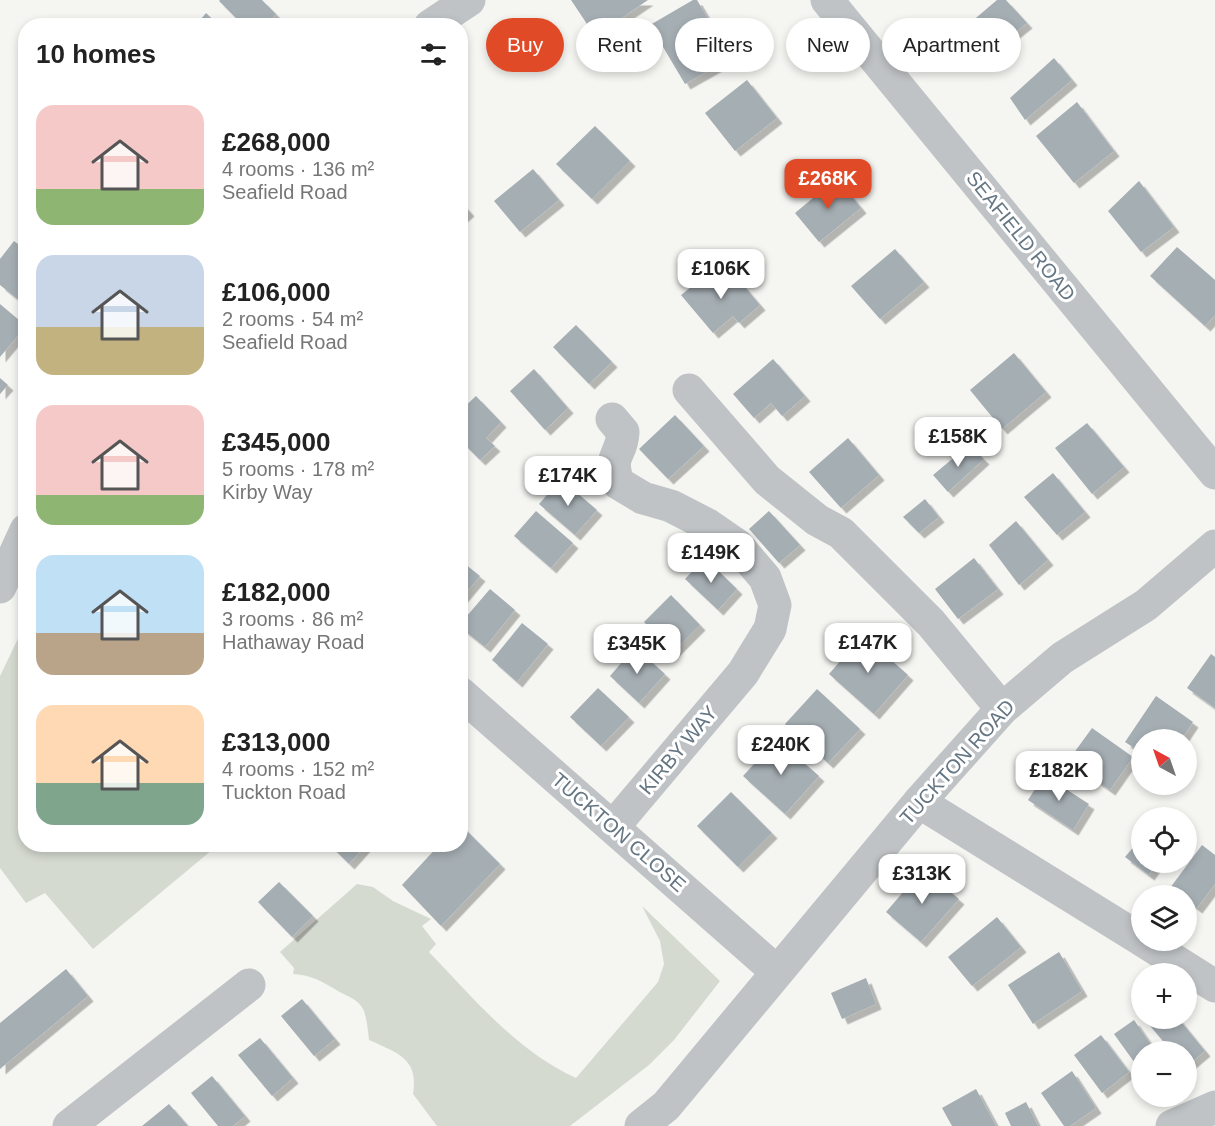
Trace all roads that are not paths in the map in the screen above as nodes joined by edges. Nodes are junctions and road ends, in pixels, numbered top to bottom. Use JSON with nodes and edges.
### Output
{"nodes":[{"id":1,"x":470,"y":0,"type":"edge"},
{"id":2,"x":826,"y":0,"type":"edge"},
{"id":3,"x":442,"y":18,"type":"edge"},
{"id":4,"x":689,"y":390,"type":"dead end"},
{"id":5,"x":612,"y":419,"type":"dead end"},
{"id":6,"x":1215,"y":473,"type":"edge"},
{"id":7,"x":1215,"y":546,"type":"edge"},
{"id":8,"x":18,"y":548,"type":"edge"},
{"id":9,"x":0,"y":587,"type":"edge"},
{"id":10,"x":468,"y":700,"type":"edge"},
{"id":11,"x":1002,"y":709,"type":"junction"},
{"id":12,"x":919,"y":802,"type":"junction"},
{"id":13,"x":613,"y":827,"type":"junction"},
{"id":14,"x":1131,"y":933,"type":"edge"},
{"id":15,"x":1159,"y":951,"type":"edge"},
{"id":16,"x":777,"y":972,"type":"junction"},
{"id":17,"x":249,"y":986,"type":"dead end"},
{"id":18,"x":1215,"y":986,"type":"edge"},
{"id":19,"x":1215,"y":1107,"type":"edge"},
{"id":20,"x":69,"y":1126,"type":"edge"},
{"id":21,"x":641,"y":1126,"type":"edge"},
{"id":22,"x":1172,"y":1126,"type":"edge"}],
"edges":[{"from":1,"to":3,"type":"street"},
{"from":2,"to":6,"type":"street","name":"SEAFIELD ROAD"},
{"from":4,"to":11,"type":"street"},
{"from":5,"to":13,"type":"street","name":"KIRBY WAY"},
{"from":7,"to":11,"type":"street","name":"TUCKTON ROAD"},
{"from":8,"to":9,"type":"street"},
{"from":10,"to":13,"type":"street","name":"TUCKTON CLOSE"},
{"from":11,"to":12,"type":"street","name":"TUCKTON ROAD"},
{"from":12,"to":14,"type":"street"},
{"from":12,"to":16,"type":"street","name":"TUCKTON ROAD"},
{"from":13,"to":16,"type":"street","name":"TUCKTON CLOSE"},
{"from":15,"to":18,"type":"street"},
{"from":16,"to":21,"type":"street","name":"TUCKTON ROAD"},
{"from":17,"to":20,"type":"street"},
{"from":19,"to":22,"type":"street"}]}
